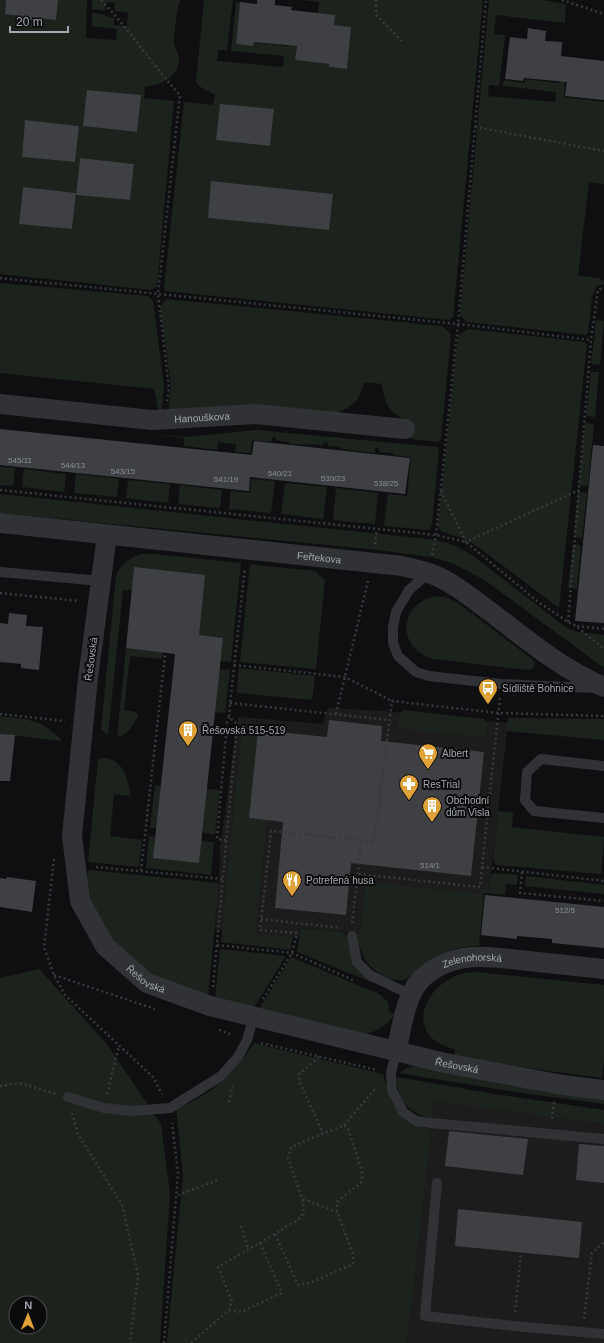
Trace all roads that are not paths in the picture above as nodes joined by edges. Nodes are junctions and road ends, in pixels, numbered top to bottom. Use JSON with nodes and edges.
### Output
{"nodes":[{"id":1,"x":0,"y":404,"type":"edge"},
{"id":2,"x":405,"y":429,"type":"dead end"},
{"id":3,"x":0,"y":523,"type":"edge"},
{"id":4,"x":107,"y":535,"type":"junction"},
{"id":5,"x":0,"y":572,"type":"edge"},
{"id":6,"x":429,"y":573,"type":"junction"},
{"id":7,"x":101,"y":581,"type":"junction"},
{"id":8,"x":604,"y":688,"type":"edge"},
{"id":9,"x":604,"y":766,"type":"edge"},
{"id":10,"x":604,"y":818,"type":"edge"},
{"id":11,"x":352,"y":932,"type":"road end"},
{"id":12,"x":604,"y":970,"type":"edge"},
{"id":13,"x":411,"y":995,"type":"junction"},
{"id":14,"x":254,"y":1016,"type":"junction"},
{"id":15,"x":396,"y":1052,"type":"junction"},
{"id":16,"x":604,"y":1090,"type":"edge"},
{"id":17,"x":68,"y":1097,"type":"road end"},
{"id":18,"x":604,"y":1139,"type":"edge"},
{"id":19,"x":437,"y":1183,"type":"dead end"},
{"id":20,"x":604,"y":1334,"type":"edge"}],
"edges":[{"from":1,"to":2,"type":"street","name":"Hanouškova"},
{"from":3,"to":4,"type":"street","name":"Feřtekova"},
{"from":4,"to":6,"type":"street","name":"Feřtekova"},
{"from":4,"to":7,"type":"street","name":"Řešovská"},
{"from":5,"to":7,"type":"lane"},
{"from":6,"to":8,"type":"street","name":"Feřtekova"},
{"from":6,"to":8,"type":"lane"},
{"from":7,"to":14,"type":"street","name":"Řešovská"},
{"from":9,"to":10,"type":"lane"},
{"from":11,"to":13,"type":"lane"},
{"from":12,"to":13,"type":"street","name":"Zelenohorská"},
{"from":13,"to":15,"type":"street","name":"Zelenohorská"},
{"from":14,"to":15,"type":"street","name":"Řešovská"},
{"from":14,"to":17,"type":"lane"},
{"from":15,"to":16,"type":"street","name":"Řešovská"},
{"from":15,"to":18,"type":"lane"},
{"from":19,"to":20,"type":"lane"}]}
